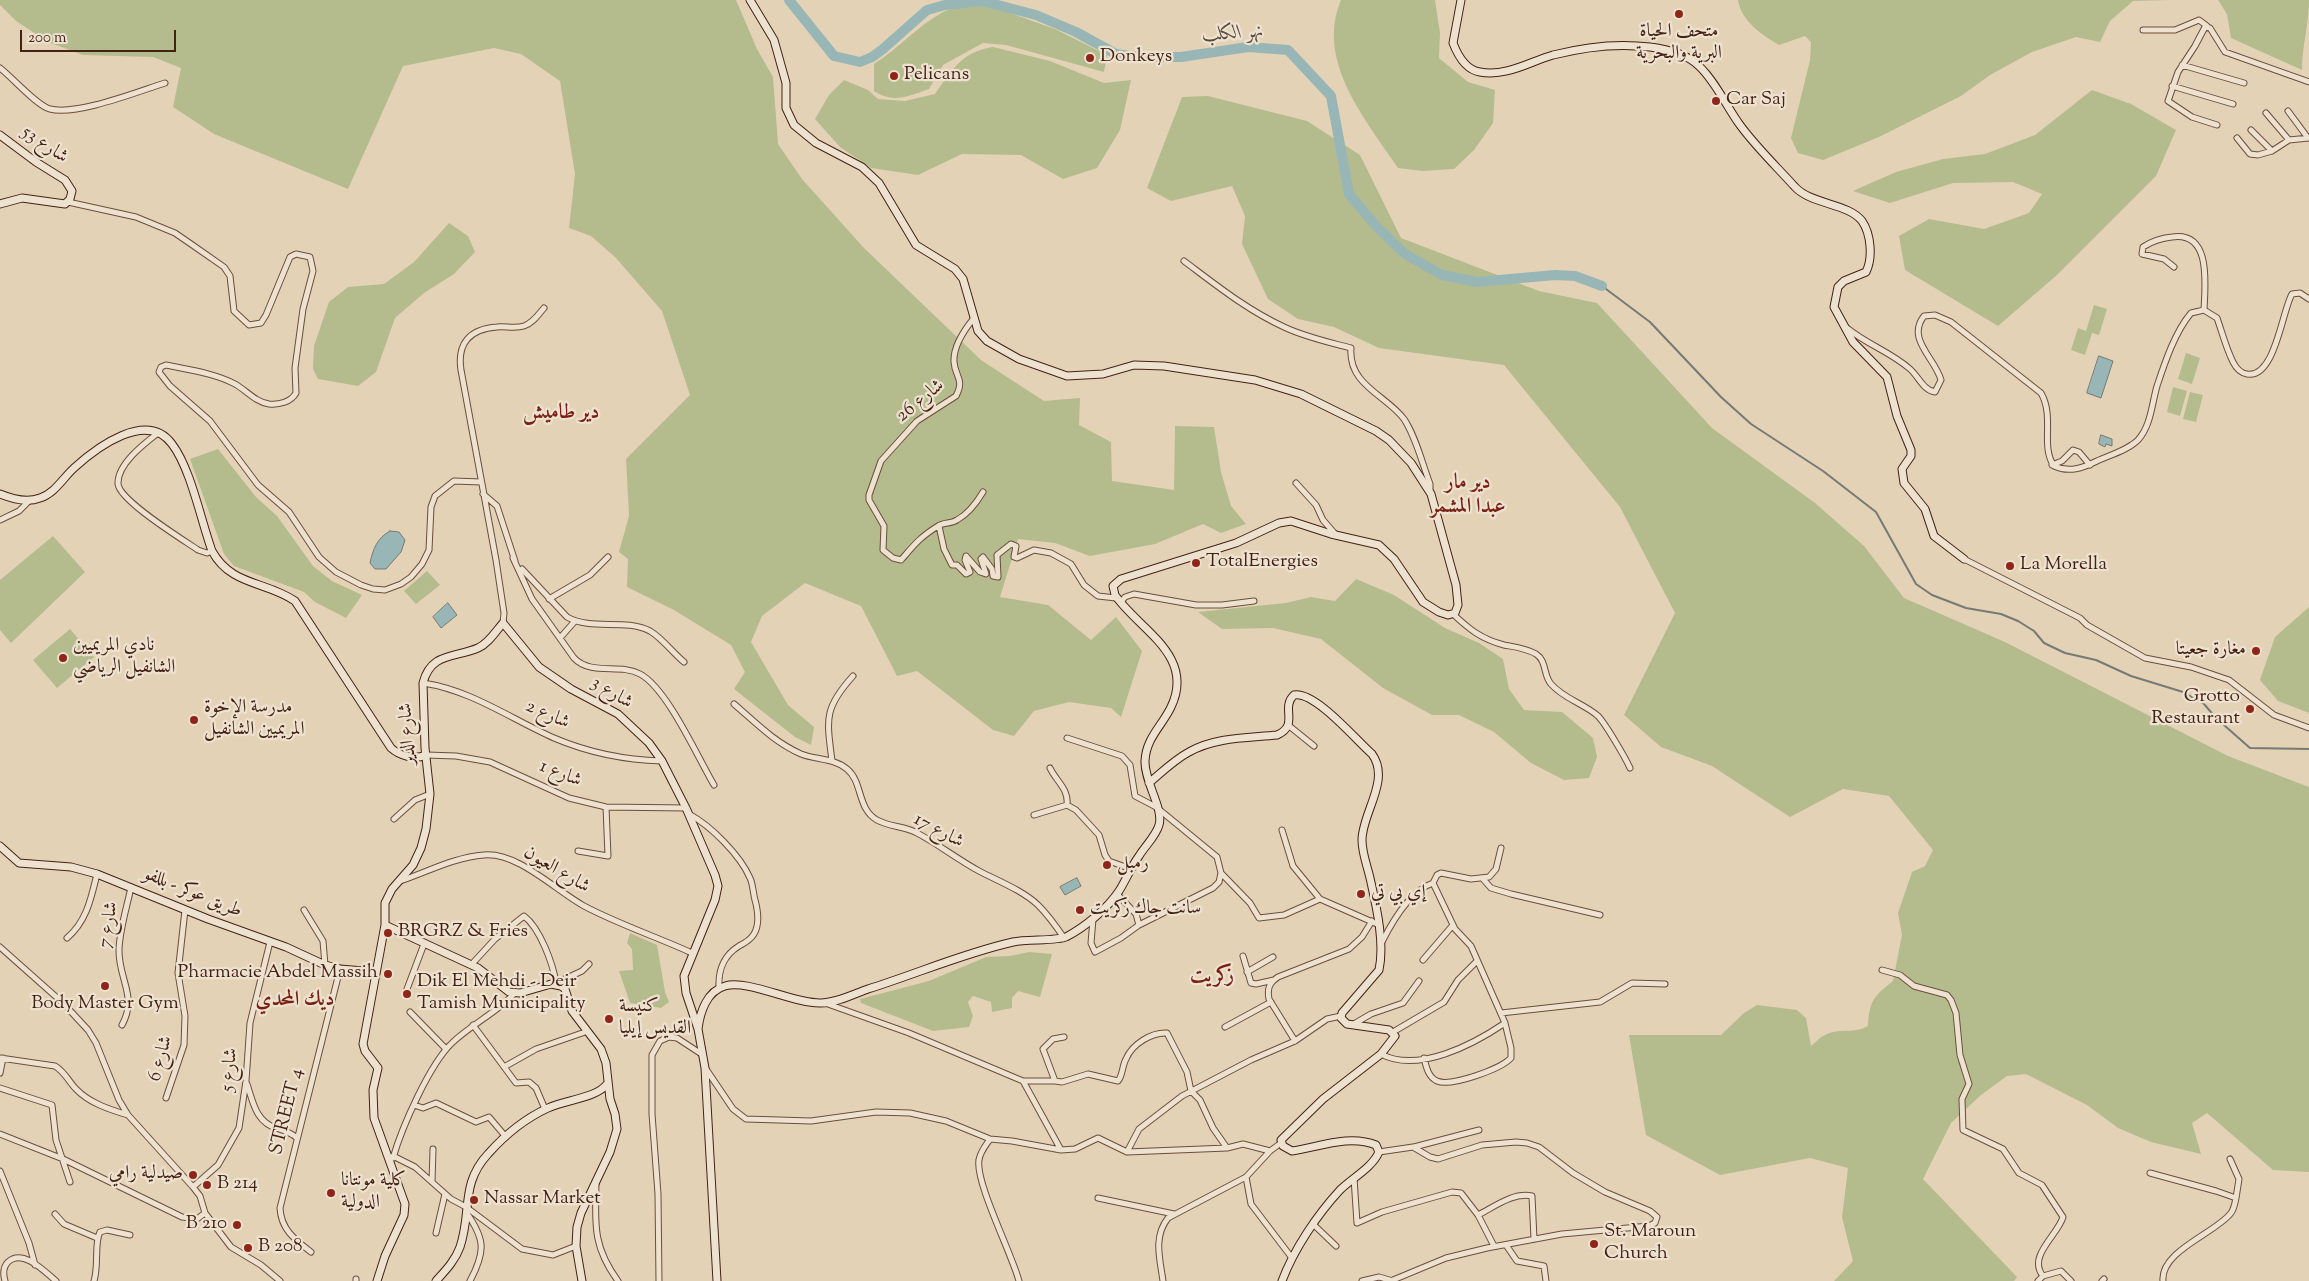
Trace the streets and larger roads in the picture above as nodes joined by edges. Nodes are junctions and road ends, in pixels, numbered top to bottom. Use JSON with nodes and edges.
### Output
{"nodes":[{"id":1,"x":750,"y":0,"type":"edge"},
{"id":2,"x":1461,"y":0,"type":"edge"},
{"id":3,"x":2207,"y":26,"type":"junction"},
{"id":4,"x":2143,"y":30,"type":"dead end"},
{"id":5,"x":2182,"y":65,"type":"junction"},
{"id":6,"x":0,"y":68,"type":"edge"},
{"id":7,"x":2244,"y":82,"type":"dead end"},
{"id":8,"x":2309,"y":82,"type":"edge"},
{"id":9,"x":166,"y":83,"type":"dead end"},
{"id":10,"x":2172,"y":86,"type":"junction"},
{"id":11,"x":2233,"y":104,"type":"dead end"},
{"id":12,"x":2288,"y":110,"type":"dead end"},
{"id":13,"x":2266,"y":113,"type":"dead end"},
{"id":14,"x":2216,"y":125,"type":"dead end"},
{"id":15,"x":2251,"y":130,"type":"dead end"},
{"id":16,"x":0,"y":134,"type":"edge"},
{"id":17,"x":2236,"y":138,"type":"dead end"},
{"id":18,"x":2308,"y":138,"type":"edge"},
{"id":19,"x":2289,"y":140,"type":"junction"},
{"id":20,"x":2272,"y":151,"type":"junction"},
{"id":21,"x":68,"y":202,"type":"junction"},
{"id":22,"x":0,"y":204,"type":"edge"},
{"id":23,"x":1184,"y":261,"type":"dead end"},
{"id":24,"x":2174,"y":267,"type":"dead end"},
{"id":25,"x":2309,"y":299,"type":"edge"},
{"id":26,"x":544,"y":308,"type":"dead end"},
{"id":27,"x":2204,"y":310,"type":"junction"},
{"id":28,"x":974,"y":318,"type":"junction"},
{"id":29,"x":1846,"y":328,"type":"junction"},
{"id":30,"x":159,"y":432,"type":"junction"},
{"id":31,"x":2052,"y":465,"type":"junction"},
{"id":32,"x":2090,"y":465,"type":"junction"},
{"id":33,"x":480,"y":482,"type":"junction"},
{"id":34,"x":1296,"y":483,"type":"dead end"},
{"id":35,"x":983,"y":492,"type":"dead end"},
{"id":36,"x":0,"y":494,"type":"edge"},
{"id":37,"x":483,"y":494,"type":"junction"},
{"id":38,"x":1431,"y":494,"type":"junction"},
{"id":39,"x":30,"y":500,"type":"junction"},
{"id":40,"x":0,"y":520,"type":"edge"},
{"id":41,"x":939,"y":526,"type":"junction"},
{"id":42,"x":1337,"y":535,"type":"junction"},
{"id":43,"x":212,"y":551,"type":"junction"},
{"id":44,"x":608,"y":557,"type":"dead end"},
{"id":45,"x":513,"y":558,"type":"junction"},
{"id":46,"x":1964,"y":559,"type":"joint"},
{"id":47,"x":549,"y":598,"type":"junction"},
{"id":48,"x":1119,"y":600,"type":"junction"},
{"id":49,"x":1254,"y":601,"type":"dead end"},
{"id":50,"x":1453,"y":614,"type":"junction"},
{"id":51,"x":575,"y":621,"type":"junction"},
{"id":52,"x":502,"y":622,"type":"junction"},
{"id":53,"x":560,"y":638,"type":"junction"},
{"id":54,"x":684,"y":662,"type":"dead end"},
{"id":55,"x":853,"y":676,"type":"dead end"},
{"id":56,"x":423,"y":683,"type":"junction"},
{"id":57,"x":734,"y":704,"type":"dead end"},
{"id":58,"x":1288,"y":725,"type":"junction"},
{"id":59,"x":2309,"y":728,"type":"edge"},
{"id":60,"x":1067,"y":738,"type":"dead end"},
{"id":61,"x":1314,"y":746,"type":"dead end"},
{"id":62,"x":426,"y":755,"type":"junction"},
{"id":63,"x":662,"y":761,"type":"junction"},
{"id":64,"x":832,"y":761,"type":"junction"},
{"id":65,"x":1050,"y":768,"type":"dead end"},
{"id":66,"x":1630,"y":768,"type":"dead end"},
{"id":67,"x":1149,"y":783,"type":"junction"},
{"id":68,"x":714,"y":785,"type":"dead end"},
{"id":69,"x":430,"y":794,"type":"junction"},
{"id":70,"x":1067,"y":805,"type":"junction"},
{"id":71,"x":1156,"y":807,"type":"junction"},
{"id":72,"x":606,"y":808,"type":"junction"},
{"id":73,"x":688,"y":811,"type":"junction"},
{"id":74,"x":1034,"y":815,"type":"dead end"},
{"id":75,"x":394,"y":819,"type":"dead end"},
{"id":76,"x":1282,"y":830,"type":"dead end"},
{"id":77,"x":0,"y":846,"type":"edge"},
{"id":78,"x":1501,"y":848,"type":"dead end"},
{"id":79,"x":578,"y":851,"type":"dead end"},
{"id":80,"x":1132,"y":868,"type":"junction"},
{"id":81,"x":1221,"y":873,"type":"junction"},
{"id":82,"x":97,"y":874,"type":"junction"},
{"id":83,"x":1483,"y":879,"type":"junction"},
{"id":84,"x":400,"y":882,"type":"junction"},
{"id":85,"x":1433,"y":883,"type":"junction"},
{"id":86,"x":131,"y":887,"type":"junction"},
{"id":87,"x":1117,"y":894,"type":"junction"},
{"id":88,"x":1320,"y":899,"type":"junction"},
{"id":89,"x":184,"y":910,"type":"junction"},
{"id":90,"x":304,"y":910,"type":"dead end"},
{"id":91,"x":1600,"y":915,"type":"dead end"},
{"id":92,"x":1093,"y":918,"type":"junction"},
{"id":93,"x":1375,"y":922,"type":"junction"},
{"id":94,"x":385,"y":925,"type":"junction"},
{"id":95,"x":1139,"y":925,"type":"junction"},
{"id":96,"x":1453,"y":925,"type":"junction"},
{"id":97,"x":67,"y":938,"type":"dead end"},
{"id":98,"x":1064,"y":938,"type":"junction"},
{"id":99,"x":270,"y":942,"type":"junction"},
{"id":100,"x":424,"y":944,"type":"junction"},
{"id":101,"x":1380,"y":944,"type":"junction"},
{"id":102,"x":0,"y":947,"type":"edge"},
{"id":103,"x":692,"y":953,"type":"junction"},
{"id":104,"x":1243,"y":956,"type":"dead end"},
{"id":105,"x":1273,"y":957,"type":"dead end"},
{"id":106,"x":1423,"y":960,"type":"dead end"},
{"id":107,"x":1477,"y":961,"type":"junction"},
{"id":108,"x":325,"y":964,"type":"junction"},
{"id":109,"x":589,"y":964,"type":"dead end"},
{"id":110,"x":471,"y":965,"type":"junction"},
{"id":111,"x":340,"y":969,"type":"junction"},
{"id":112,"x":1882,"y":970,"type":"dead end"},
{"id":113,"x":375,"y":972,"type":"junction"},
{"id":114,"x":1247,"y":972,"type":"junction"},
{"id":115,"x":1274,"y":980,"type":"junction"},
{"id":116,"x":1418,"y":981,"type":"dead end"},
{"id":117,"x":556,"y":984,"type":"junction"},
{"id":118,"x":1665,"y":984,"type":"dead end"},
{"id":119,"x":719,"y":988,"type":"junction"},
{"id":120,"x":407,"y":989,"type":"dead end"},
{"id":121,"x":514,"y":994,"type":"junction"},
{"id":122,"x":1271,"y":1002,"type":"junction"},
{"id":123,"x":824,"y":1003,"type":"junction"},
{"id":124,"x":410,"y":1012,"type":"dead end"},
{"id":125,"x":1501,"y":1013,"type":"junction"},
{"id":126,"x":1341,"y":1016,"type":"junction"},
{"id":127,"x":1505,"y":1023,"type":"junction"},
{"id":128,"x":122,"y":1025,"type":"dead end"},
{"id":129,"x":473,"y":1025,"type":"junction"},
{"id":130,"x":1351,"y":1025,"type":"junction"},
{"id":131,"x":1225,"y":1027,"type":"dead end"},
{"id":132,"x":698,"y":1029,"type":"junction"},
{"id":133,"x":588,"y":1031,"type":"junction"},
{"id":134,"x":1392,"y":1032,"type":"junction"},
{"id":135,"x":1064,"y":1037,"type":"dead end"},
{"id":136,"x":1295,"y":1041,"type":"junction"},
{"id":137,"x":446,"y":1049,"type":"junction"},
{"id":138,"x":1380,"y":1054,"type":"junction"},
{"id":139,"x":704,"y":1056,"type":"junction"},
{"id":140,"x":2,"y":1058,"type":"edge"},
{"id":141,"x":1424,"y":1058,"type":"junction"},
{"id":142,"x":504,"y":1067,"type":"junction"},
{"id":143,"x":705,"y":1068,"type":"junction"},
{"id":144,"x":0,"y":1074,"type":"edge"},
{"id":145,"x":246,"y":1081,"type":"junction"},
{"id":146,"x":1023,"y":1081,"type":"junction"},
{"id":147,"x":1055,"y":1081,"type":"junction"},
{"id":148,"x":607,"y":1084,"type":"junction"},
{"id":149,"x":0,"y":1088,"type":"edge"},
{"id":150,"x":1191,"y":1091,"type":"junction"},
{"id":151,"x":596,"y":1093,"type":"junction"},
{"id":152,"x":166,"y":1098,"type":"dead end"},
{"id":153,"x":610,"y":1102,"type":"junction"},
{"id":154,"x":414,"y":1105,"type":"junction"},
{"id":155,"x":545,"y":1109,"type":"junction"},
{"id":156,"x":128,"y":1115,"type":"junction"},
{"id":157,"x":299,"y":1129,"type":"junction"},
{"id":158,"x":1479,"y":1130,"type":"dead end"},
{"id":159,"x":290,"y":1132,"type":"junction"},
{"id":160,"x":0,"y":1134,"type":"edge"},
{"id":161,"x":506,"y":1137,"type":"junction"},
{"id":162,"x":297,"y":1138,"type":"junction"},
{"id":163,"x":990,"y":1139,"type":"junction"},
{"id":164,"x":1281,"y":1143,"type":"junction"},
{"id":165,"x":1413,"y":1147,"type":"junction"},
{"id":166,"x":1227,"y":1148,"type":"junction"},
{"id":167,"x":433,"y":1150,"type":"dead end"},
{"id":168,"x":1061,"y":1150,"type":"junction"},
{"id":169,"x":1270,"y":1151,"type":"junction"},
{"id":170,"x":1127,"y":1152,"type":"junction"},
{"id":171,"x":1379,"y":1152,"type":"junction"},
{"id":172,"x":393,"y":1156,"type":"junction"},
{"id":173,"x":63,"y":1159,"type":"junction"},
{"id":174,"x":2230,"y":1159,"type":"dead end"},
{"id":175,"x":390,"y":1164,"type":"junction"},
{"id":176,"x":0,"y":1171,"type":"edge"},
{"id":177,"x":2150,"y":1173,"type":"dead end"},
{"id":178,"x":1246,"y":1177,"type":"junction"},
{"id":179,"x":1354,"y":1177,"type":"junction"},
{"id":180,"x":596,"y":1180,"type":"junction"},
{"id":181,"x":70,"y":1182,"type":"dead end"},
{"id":182,"x":432,"y":1182,"type":"junction"},
{"id":183,"x":193,"y":1187,"type":"junction"},
{"id":184,"x":445,"y":1194,"type":"junction"},
{"id":185,"x":1098,"y":1198,"type":"dead end"},
{"id":186,"x":2236,"y":1198,"type":"junction"},
{"id":187,"x":466,"y":1209,"type":"junction"},
{"id":188,"x":205,"y":1213,"type":"junction"},
{"id":189,"x":55,"y":1214,"type":"dead end"},
{"id":190,"x":1174,"y":1214,"type":"junction"},
{"id":191,"x":1478,"y":1215,"type":"junction"},
{"id":192,"x":1314,"y":1225,"type":"junction"},
{"id":193,"x":436,"y":1232,"type":"dead end"},
{"id":194,"x":130,"y":1235,"type":"dead end"},
{"id":195,"x":97,"y":1238,"type":"junction"},
{"id":196,"x":1534,"y":1239,"type":"junction"},
{"id":197,"x":1506,"y":1245,"type":"junction"},
{"id":198,"x":576,"y":1246,"type":"junction"},
{"id":199,"x":1336,"y":1246,"type":"dead end"},
{"id":200,"x":1494,"y":1246,"type":"junction"},
{"id":201,"x":311,"y":1252,"type":"dead end"},
{"id":202,"x":1292,"y":1258,"type":"junction"},
{"id":203,"x":0,"y":1265,"type":"edge"},
{"id":204,"x":35,"y":1265,"type":"junction"},
{"id":205,"x":4,"y":1270,"type":"junction"},
{"id":206,"x":2043,"y":1276,"type":"junction"},
{"id":207,"x":5,"y":1281,"type":"edge"},
{"id":208,"x":56,"y":1281,"type":"edge"},
{"id":209,"x":94,"y":1281,"type":"edge"},
{"id":210,"x":280,"y":1281,"type":"edge"},
{"id":211,"x":377,"y":1281,"type":"edge"},
{"id":212,"x":436,"y":1281,"type":"edge"},
{"id":213,"x":470,"y":1281,"type":"edge"},
{"id":214,"x":582,"y":1281,"type":"edge"},
{"id":215,"x":618,"y":1281,"type":"edge"},
{"id":216,"x":659,"y":1281,"type":"edge"},
{"id":217,"x":717,"y":1281,"type":"edge"},
{"id":218,"x":1019,"y":1281,"type":"edge"},
{"id":219,"x":1163,"y":1281,"type":"edge"},
{"id":220,"x":1282,"y":1281,"type":"edge"},
{"id":221,"x":1362,"y":1281,"type":"edge"},
{"id":222,"x":1393,"y":1281,"type":"edge"},
{"id":223,"x":1546,"y":1281,"type":"edge"},
{"id":224,"x":2038,"y":1281,"type":"edge"},
{"id":225,"x":2071,"y":1281,"type":"edge"},
{"id":226,"x":2163,"y":1281,"type":"edge"}],
"edges":[{"from":1,"to":28,"type":"street"},
{"from":2,"to":29,"type":"street"},
{"from":3,"to":4,"type":"street"},
{"from":3,"to":5,"type":"street"},
{"from":3,"to":8,"type":"street"},
{"from":5,"to":7,"type":"street"},
{"from":5,"to":10,"type":"street"},
{"from":6,"to":9,"type":"street"},
{"from":10,"to":11,"type":"street"},
{"from":10,"to":14,"type":"street"},
{"from":12,"to":18,"type":"street"},
{"from":13,"to":19,"type":"street"},
{"from":15,"to":20,"type":"street"},
{"from":16,"to":21,"type":"street","name":"شارع 53"},
{"from":17,"to":20,"type":"street"},
{"from":18,"to":19,"type":"street"},
{"from":19,"to":20,"type":"street"},
{"from":21,"to":22,"type":"street"},
{"from":21,"to":33,"type":"street"},
{"from":23,"to":38,"type":"street"},
{"from":24,"to":27,"type":"street"},
{"from":25,"to":27,"type":"street"},
{"from":26,"to":33,"type":"street"},
{"from":27,"to":32,"type":"street"},
{"from":28,"to":38,"type":"street"},
{"from":28,"to":41,"type":"street","name":"شارع 26"},
{"from":29,"to":31,"type":"street"},
{"from":29,"to":46,"type":"street"},
{"from":30,"to":39,"type":"street"},
{"from":30,"to":43,"type":"street"},
{"from":30,"to":43,"type":"street"},
{"from":31,"to":32,"type":"street"},
{"from":31,"to":32,"type":"street"},
{"from":33,"to":37,"type":"street"},
{"from":34,"to":42,"type":"street"},
{"from":35,"to":41,"type":"street","name":"شارع 26"},
{"from":36,"to":39,"type":"street"},
{"from":37,"to":45,"type":"street"},
{"from":37,"to":52,"type":"street"},
{"from":38,"to":50,"type":"street"},
{"from":39,"to":40,"type":"street"},
{"from":41,"to":48,"type":"street"},
{"from":42,"to":48,"type":"street"},
{"from":42,"to":50,"type":"street"},
{"from":43,"to":62,"type":"street"},
{"from":44,"to":47,"type":"street"},
{"from":45,"to":47,"type":"street"},
{"from":45,"to":53,"type":"street"},
{"from":46,"to":59,"type":"street"},
{"from":47,"to":51,"type":"street"},
{"from":48,"to":49,"type":"street"},
{"from":48,"to":67,"type":"street"},
{"from":50,"to":66,"type":"street"},
{"from":51,"to":53,"type":"street"},
{"from":51,"to":54,"type":"street"},
{"from":52,"to":56,"type":"street","name":"شارع الدير"},
{"from":52,"to":63,"type":"street","name":"شارع 3"},
{"from":53,"to":68,"type":"street"},
{"from":55,"to":64,"type":"street"},
{"from":56,"to":62,"type":"street","name":"شارع الدير"},
{"from":56,"to":63,"type":"street","name":"شارع 2"},
{"from":57,"to":64,"type":"street","name":"شارع 17"},
{"from":58,"to":61,"type":"street"},
{"from":58,"to":67,"type":"street"},
{"from":58,"to":93,"type":"street"},
{"from":60,"to":71,"type":"street"},
{"from":62,"to":69,"type":"street","name":"شارع الدير"},
{"from":62,"to":72,"type":"street","name":"شارع 1"},
{"from":63,"to":73,"type":"street","name":"شارع 3"},
{"from":64,"to":98,"type":"street","name":"شارع 17"},
{"from":65,"to":70,"type":"street"},
{"from":67,"to":71,"type":"street"},
{"from":69,"to":75,"type":"street"},
{"from":69,"to":84,"type":"street","name":"شارع الدير"},
{"from":70,"to":74,"type":"street"},
{"from":70,"to":80,"type":"street"},
{"from":71,"to":80,"type":"street"},
{"from":71,"to":81,"type":"street"},
{"from":72,"to":73,"type":"street","name":"شارع 1"},
{"from":72,"to":79,"type":"street"},
{"from":73,"to":103,"type":"street","name":"شارع 3"},
{"from":73,"to":119,"type":"street"},
{"from":76,"to":88,"type":"street"},
{"from":77,"to":82,"type":"street","name":"طريق عوكر - بللفو"},
{"from":78,"to":83,"type":"street"},
{"from":80,"to":87,"type":"street"},
{"from":81,"to":88,"type":"street"},
{"from":81,"to":95,"type":"street"},
{"from":82,"to":86,"type":"street","name":"طريق عوكر - بللفو"},
{"from":82,"to":97,"type":"street"},
{"from":83,"to":85,"type":"street"},
{"from":83,"to":91,"type":"street"},
{"from":84,"to":94,"type":"street","name":"شارع الدير"},
{"from":84,"to":103,"type":"street","name":"شارع العيون"},
{"from":85,"to":96,"type":"street"},
{"from":85,"to":101,"type":"street"},
{"from":86,"to":89,"type":"street","name":"طريق عوكر - بللفو"},
{"from":86,"to":128,"type":"street","name":"شارع 7"},
{"from":87,"to":92,"type":"street"},
{"from":87,"to":95,"type":"street"},
{"from":88,"to":93,"type":"street"},
{"from":89,"to":99,"type":"street","name":"طريق عوكر - بللفو"},
{"from":89,"to":152,"type":"street","name":"شارع 6"},
{"from":90,"to":108,"type":"street"},
{"from":92,"to":95,"type":"street"},
{"from":92,"to":98,"type":"street"},
{"from":93,"to":101,"type":"street"},
{"from":93,"to":115,"type":"street"},
{"from":94,"to":100,"type":"street"},
{"from":94,"to":113,"type":"street","name":"شارع الدير"},
{"from":96,"to":106,"type":"street"},
{"from":96,"to":107,"type":"street"},
{"from":98,"to":123,"type":"street"},
{"from":99,"to":108,"type":"street","name":"طريق عوكر - بللفو"},
{"from":99,"to":145,"type":"street","name":"شارع 5"},
{"from":100,"to":110,"type":"street"},
{"from":100,"to":120,"type":"street"},
{"from":101,"to":126,"type":"street"},
{"from":102,"to":156,"type":"street"},
{"from":103,"to":132,"type":"street","name":"شارع 3"},
{"from":104,"to":114,"type":"street"},
{"from":105,"to":114,"type":"street"},
{"from":107,"to":125,"type":"street"},
{"from":107,"to":134,"type":"street"},
{"from":108,"to":111,"type":"street","name":"طريق عوكر - بللفو"},
{"from":109,"to":117,"type":"street"},
{"from":110,"to":117,"type":"street"},
{"from":110,"to":121,"type":"street"},
{"from":111,"to":113,"type":"street","name":"طريق عوكر - بللفو"},
{"from":111,"to":157,"type":"street","name":"STREET 4"},
{"from":112,"to":206,"type":"street"},
{"from":113,"to":175,"type":"street","name":"شارع الدير"},
{"from":114,"to":115,"type":"street"},
{"from":115,"to":122,"type":"street"},
{"from":116,"to":130,"type":"street"},
{"from":117,"to":121,"type":"street"},
{"from":117,"to":133,"type":"street"},
{"from":118,"to":125,"type":"street"},
{"from":119,"to":123,"type":"street"},
{"from":119,"to":132,"type":"street"},
{"from":121,"to":129,"type":"street"},
{"from":122,"to":131,"type":"street"},
{"from":122,"to":136,"type":"street"},
{"from":123,"to":146,"type":"street"},
{"from":124,"to":137,"type":"street"},
{"from":125,"to":127,"type":"street"},
{"from":126,"to":130,"type":"street"},
{"from":126,"to":136,"type":"street"},
{"from":127,"to":141,"type":"street"},
{"from":127,"to":141,"type":"street"},
{"from":129,"to":137,"type":"street"},
{"from":129,"to":142,"type":"street"},
{"from":130,"to":134,"type":"street"},
{"from":132,"to":139,"type":"street","name":"شارع 3"},
{"from":133,"to":142,"type":"street"},
{"from":133,"to":148,"type":"street"},
{"from":134,"to":138,"type":"street"},
{"from":135,"to":147,"type":"street"},
{"from":136,"to":150,"type":"street"},
{"from":137,"to":154,"type":"street"},
{"from":138,"to":141,"type":"street"},
{"from":138,"to":164,"type":"street"},
{"from":139,"to":143,"type":"street","name":"شارع 3"},
{"from":139,"to":216,"type":"street"},
{"from":140,"to":144,"type":"street"},
{"from":140,"to":156,"type":"street"},
{"from":142,"to":155,"type":"street"},
{"from":143,"to":163,"type":"street"},
{"from":143,"to":217,"type":"street","name":"شارع 3"},
{"from":145,"to":159,"type":"street"},
{"from":145,"to":183,"type":"street","name":"شارع 5"},
{"from":146,"to":147,"type":"street"},
{"from":146,"to":168,"type":"street"},
{"from":147,"to":150,"type":"street"},
{"from":148,"to":151,"type":"street"},
{"from":148,"to":153,"type":"street"},
{"from":149,"to":173,"type":"street"},
{"from":150,"to":166,"type":"street"},
{"from":150,"to":170,"type":"street"},
{"from":151,"to":153,"type":"street"},
{"from":151,"to":155,"type":"street"},
{"from":153,"to":180,"type":"street"},
{"from":154,"to":161,"type":"street"},
{"from":154,"to":172,"type":"street"},
{"from":155,"to":161,"type":"street"},
{"from":156,"to":183,"type":"street"},
{"from":157,"to":159,"type":"street"},
{"from":157,"to":162,"type":"street","name":"STREET 4"},
{"from":158,"to":165,"type":"street"},
{"from":159,"to":162,"type":"street"},
{"from":160,"to":173,"type":"street"},
{"from":161,"to":187,"type":"street"},
{"from":162,"to":201,"type":"street","name":"STREET 4"},
{"from":163,"to":168,"type":"street"},
{"from":163,"to":218,"type":"street"},
{"from":164,"to":169,"type":"street"},
{"from":164,"to":171,"type":"street"},
{"from":165,"to":171,"type":"street"},
{"from":165,"to":196,"type":"street"},
{"from":166,"to":169,"type":"street"},
{"from":166,"to":170,"type":"street"},
{"from":167,"to":182,"type":"street"},
{"from":168,"to":170,"type":"street"},
{"from":169,"to":178,"type":"street"},
{"from":171,"to":179,"type":"street"},
{"from":172,"to":175,"type":"street"},
{"from":172,"to":182,"type":"street"},
{"from":173,"to":181,"type":"street"},
{"from":173,"to":188,"type":"street"},
{"from":174,"to":186,"type":"street"},
{"from":175,"to":211,"type":"street","name":"شارع الدير"},
{"from":176,"to":204,"type":"street"},
{"from":177,"to":186,"type":"street"},
{"from":178,"to":190,"type":"street"},
{"from":178,"to":202,"type":"street"},
{"from":179,"to":191,"type":"street"},
{"from":179,"to":192,"type":"street"},
{"from":180,"to":198,"type":"street"},
{"from":180,"to":215,"type":"street"},
{"from":182,"to":184,"type":"street"},
{"from":183,"to":188,"type":"street"},
{"from":184,"to":187,"type":"street"},
{"from":184,"to":193,"type":"street"},
{"from":185,"to":190,"type":"street"},
{"from":186,"to":226,"type":"street"},
{"from":187,"to":198,"type":"street"},
{"from":187,"to":212,"type":"street"},
{"from":187,"to":213,"type":"street"},
{"from":188,"to":210,"type":"street"},
{"from":189,"to":195,"type":"street"},
{"from":190,"to":219,"type":"street"},
{"from":191,"to":196,"type":"street"},
{"from":191,"to":200,"type":"street"},
{"from":192,"to":199,"type":"street"},
{"from":192,"to":202,"type":"street"},
{"from":194,"to":195,"type":"street"},
{"from":195,"to":209,"type":"street"},
{"from":196,"to":197,"type":"street"},
{"from":197,"to":200,"type":"street"},
{"from":197,"to":223,"type":"street"},
{"from":198,"to":214,"type":"street"},
{"from":200,"to":222,"type":"street"},
{"from":202,"to":220,"type":"street"},
{"from":203,"to":205,"type":"street"},
{"from":204,"to":205,"type":"street"},
{"from":204,"to":208,"type":"street"},
{"from":205,"to":207,"type":"street"},
{"from":206,"to":224,"type":"street"},
{"from":206,"to":225,"type":"street"},
{"from":221,"to":222,"type":"street"}]}
